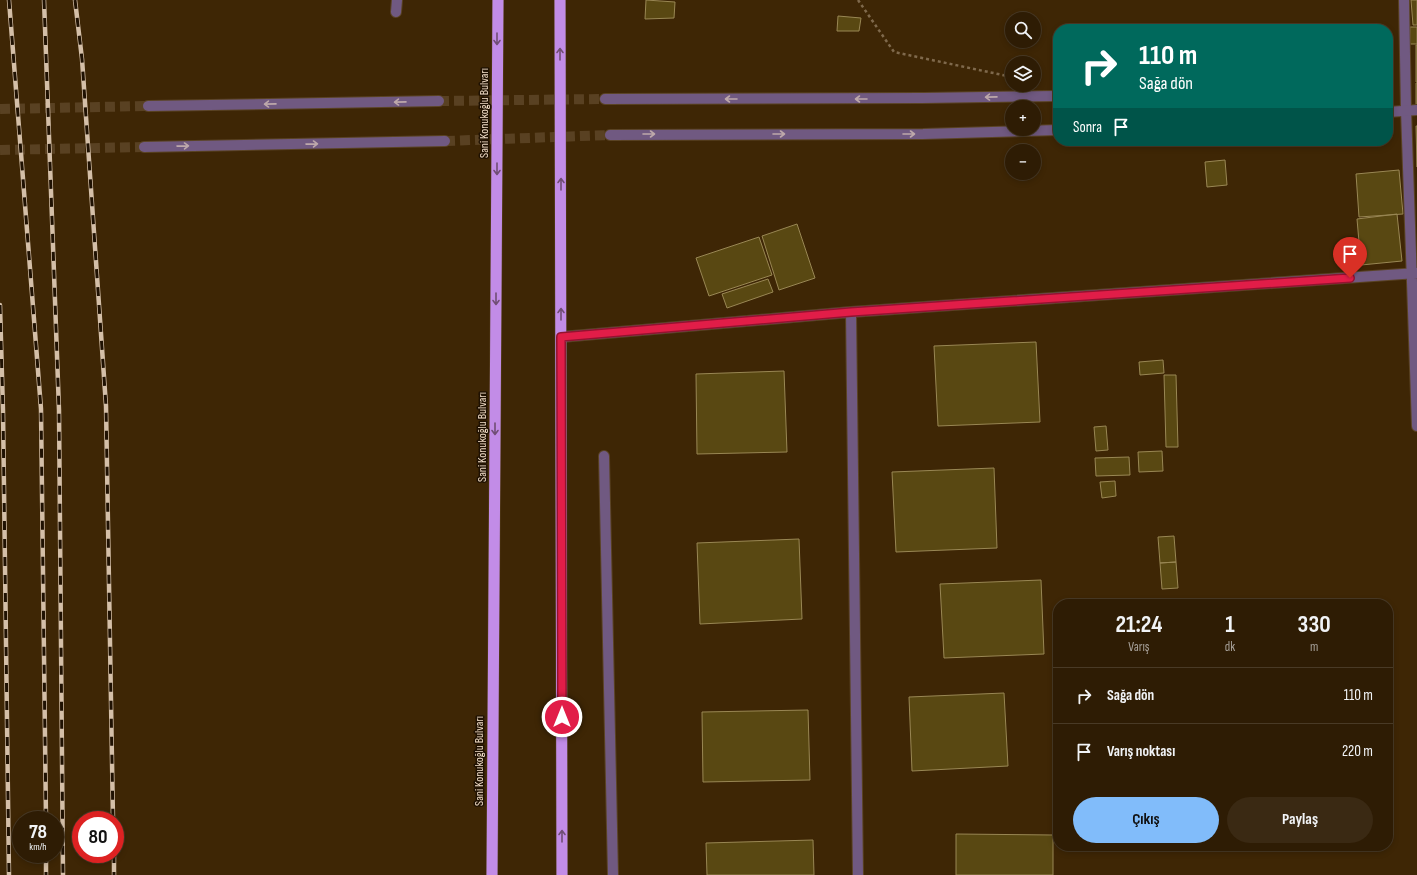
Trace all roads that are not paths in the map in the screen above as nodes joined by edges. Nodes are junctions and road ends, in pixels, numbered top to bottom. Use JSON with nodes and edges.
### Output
{"nodes":[{"id":1,"x":397,"y":0,"type":"edge"},
{"id":2,"x":498,"y":0,"type":"edge"},
{"id":3,"x":560,"y":0,"type":"edge"},
{"id":4,"x":1404,"y":0,"type":"edge"},
{"id":5,"x":396,"y":12,"type":"dead end"},
{"id":6,"x":1053,"y":96,"type":"edge"},
{"id":7,"x":605,"y":99,"type":"tunnel mouth"},
{"id":8,"x":439,"y":101,"type":"tunnel mouth"},
{"id":9,"x":148,"y":106,"type":"tunnel mouth"},
{"id":10,"x":1393,"y":109,"type":"edge"},
{"id":11,"x":1406,"y":110,"type":"junction"},
{"id":12,"x":1417,"y":110,"type":"edge"},
{"id":13,"x":1393,"y":111,"type":"edge"},
{"id":14,"x":1053,"y":130,"type":"edge"},
{"id":15,"x":610,"y":134,"type":"tunnel mouth"},
{"id":16,"x":445,"y":141,"type":"tunnel mouth"},
{"id":17,"x":144,"y":147,"type":"tunnel mouth"},
{"id":18,"x":1414,"y":274,"type":"edge"},
{"id":19,"x":851,"y":312,"type":"junction"},
{"id":20,"x":561,"y":337,"type":"junction"},
{"id":21,"x":1417,"y":426,"type":"edge"},
{"id":22,"x":604,"y":456,"type":"dead end"},
{"id":23,"x":492,"y":875,"type":"edge"},
{"id":24,"x":562,"y":875,"type":"edge"},
{"id":25,"x":613,"y":875,"type":"edge"},
{"id":26,"x":858,"y":875,"type":"edge"}],
"edges":[{"from":1,"to":5,"type":"street"},
{"from":2,"to":23,"type":"highway","name":"Sani Konukoğlu Bulvarı","one_way":true},
{"from":20,"to":3,"type":"highway","one_way":true},
{"from":4,"to":11,"type":"street"},
{"from":6,"to":7,"type":"street","one_way":true},
{"from":8,"to":9,"type":"street","one_way":true},
{"from":10,"to":11,"type":"street"},
{"from":11,"to":12,"type":"street"},
{"from":11,"to":13,"type":"street"},
{"from":11,"to":18,"type":"street"},
{"from":15,"to":14,"type":"street","one_way":true},
{"from":17,"to":16,"type":"street","one_way":true},
{"from":18,"to":19,"type":"street"},
{"from":18,"to":21,"type":"street"},
{"from":19,"to":20,"type":"street"},
{"from":19,"to":26,"type":"street"},
{"from":24,"to":20,"type":"highway","one_way":true},
{"from":22,"to":25,"type":"street"}]}
